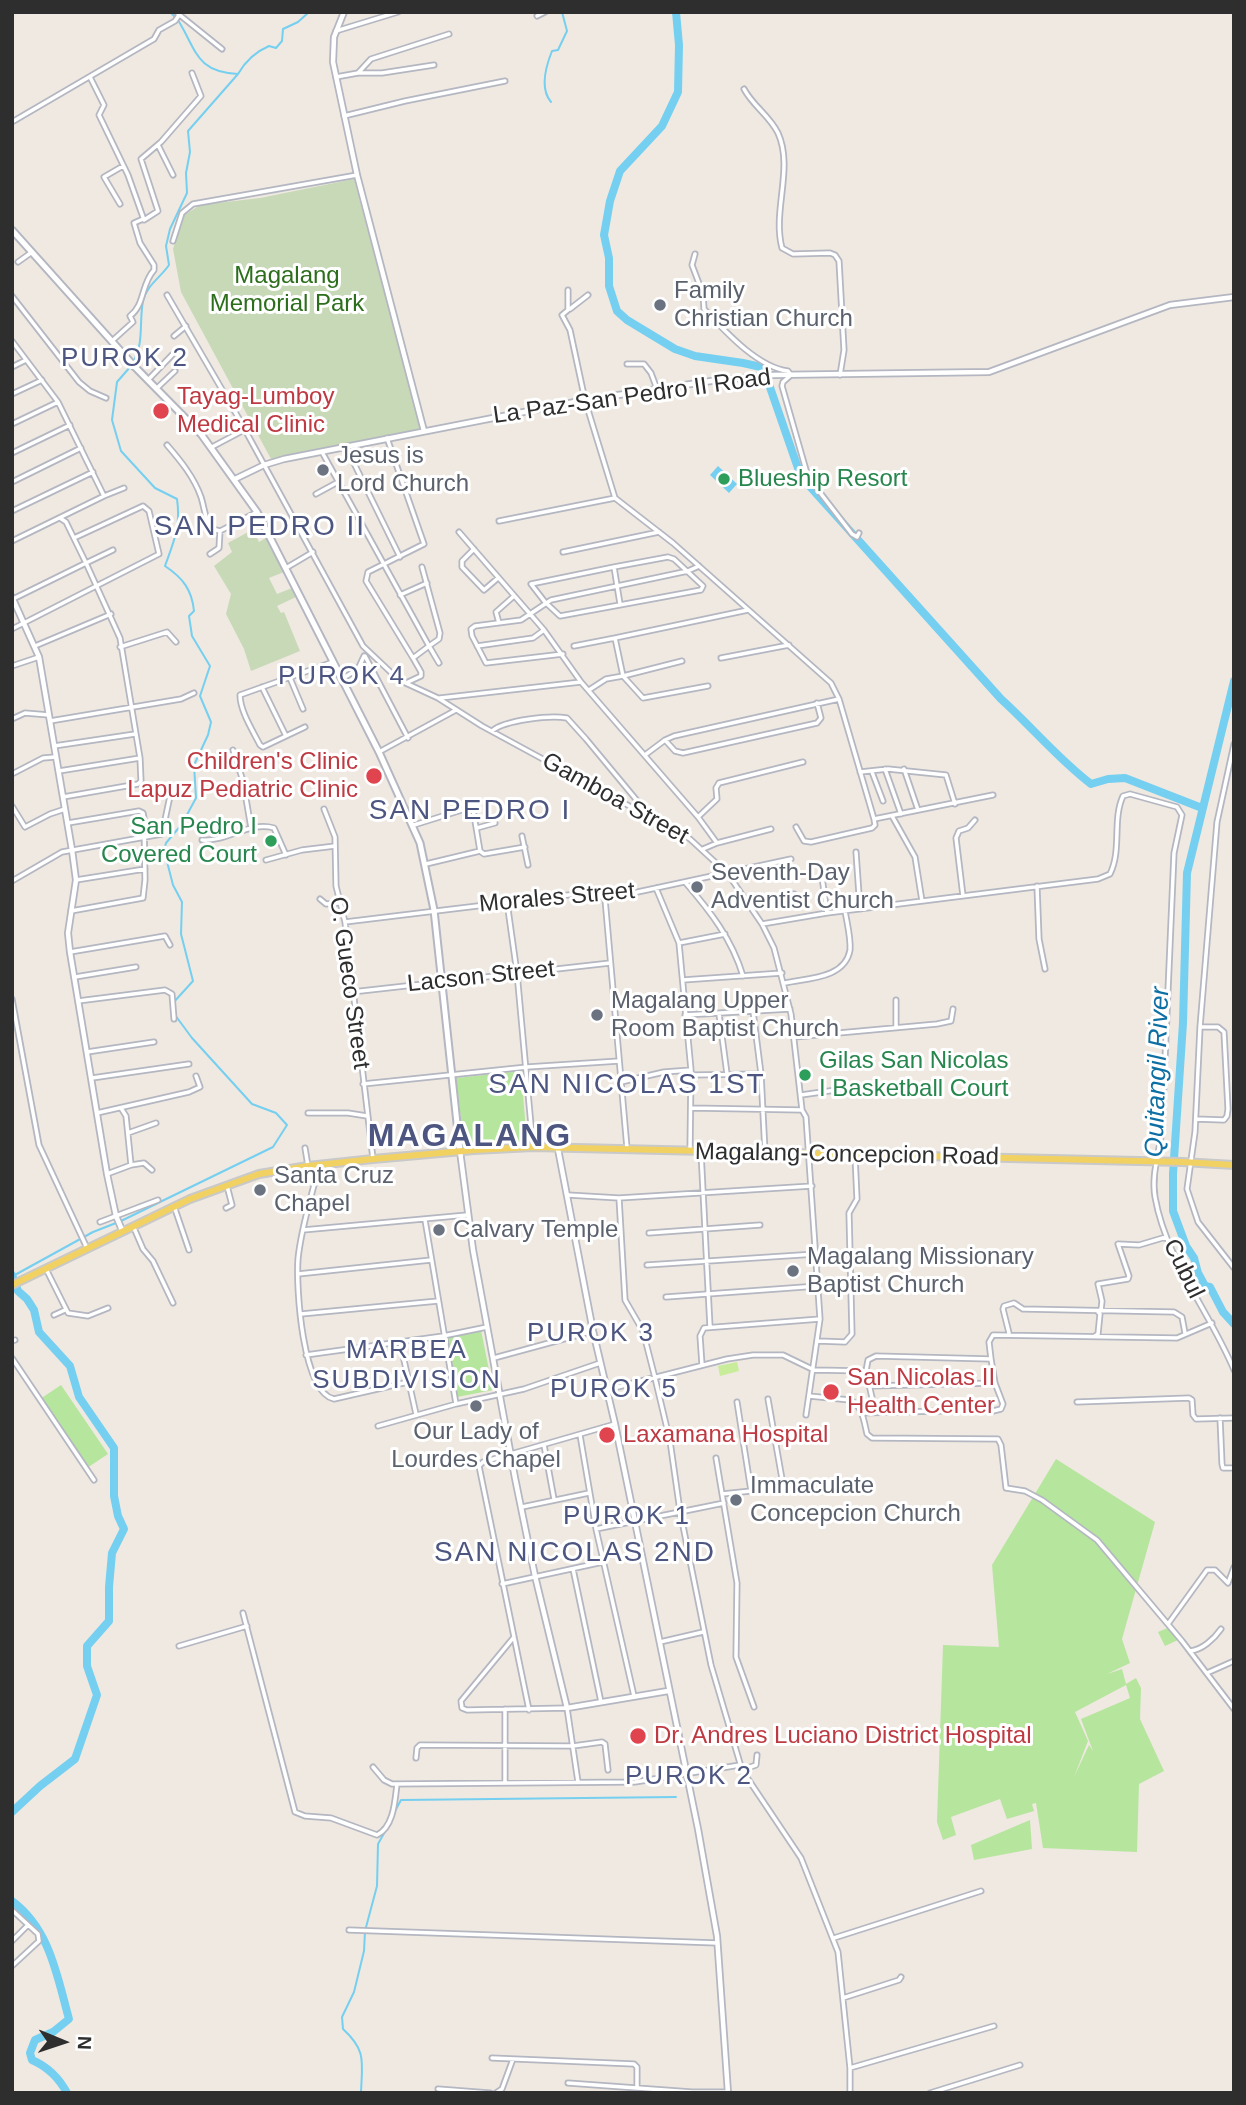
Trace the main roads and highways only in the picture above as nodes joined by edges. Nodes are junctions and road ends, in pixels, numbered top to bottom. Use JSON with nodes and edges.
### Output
{"nodes":[{"id":1,"x":12,"y":230,"type":"edge"},
{"id":2,"x":460,"y":1151,"type":"junction"},
{"id":3,"x":1234,"y":1166,"type":"edge"},
{"id":4,"x":12,"y":1285,"type":"edge"}],
"edges":[{"from":1,"to":2,"type":"main road"},
{"from":2,"to":3,"type":"main road","name":"Magalang-Concepcion Road"},
{"from":2,"to":4,"type":"main road","name":"Magalang-Concepcion Road"}]}
